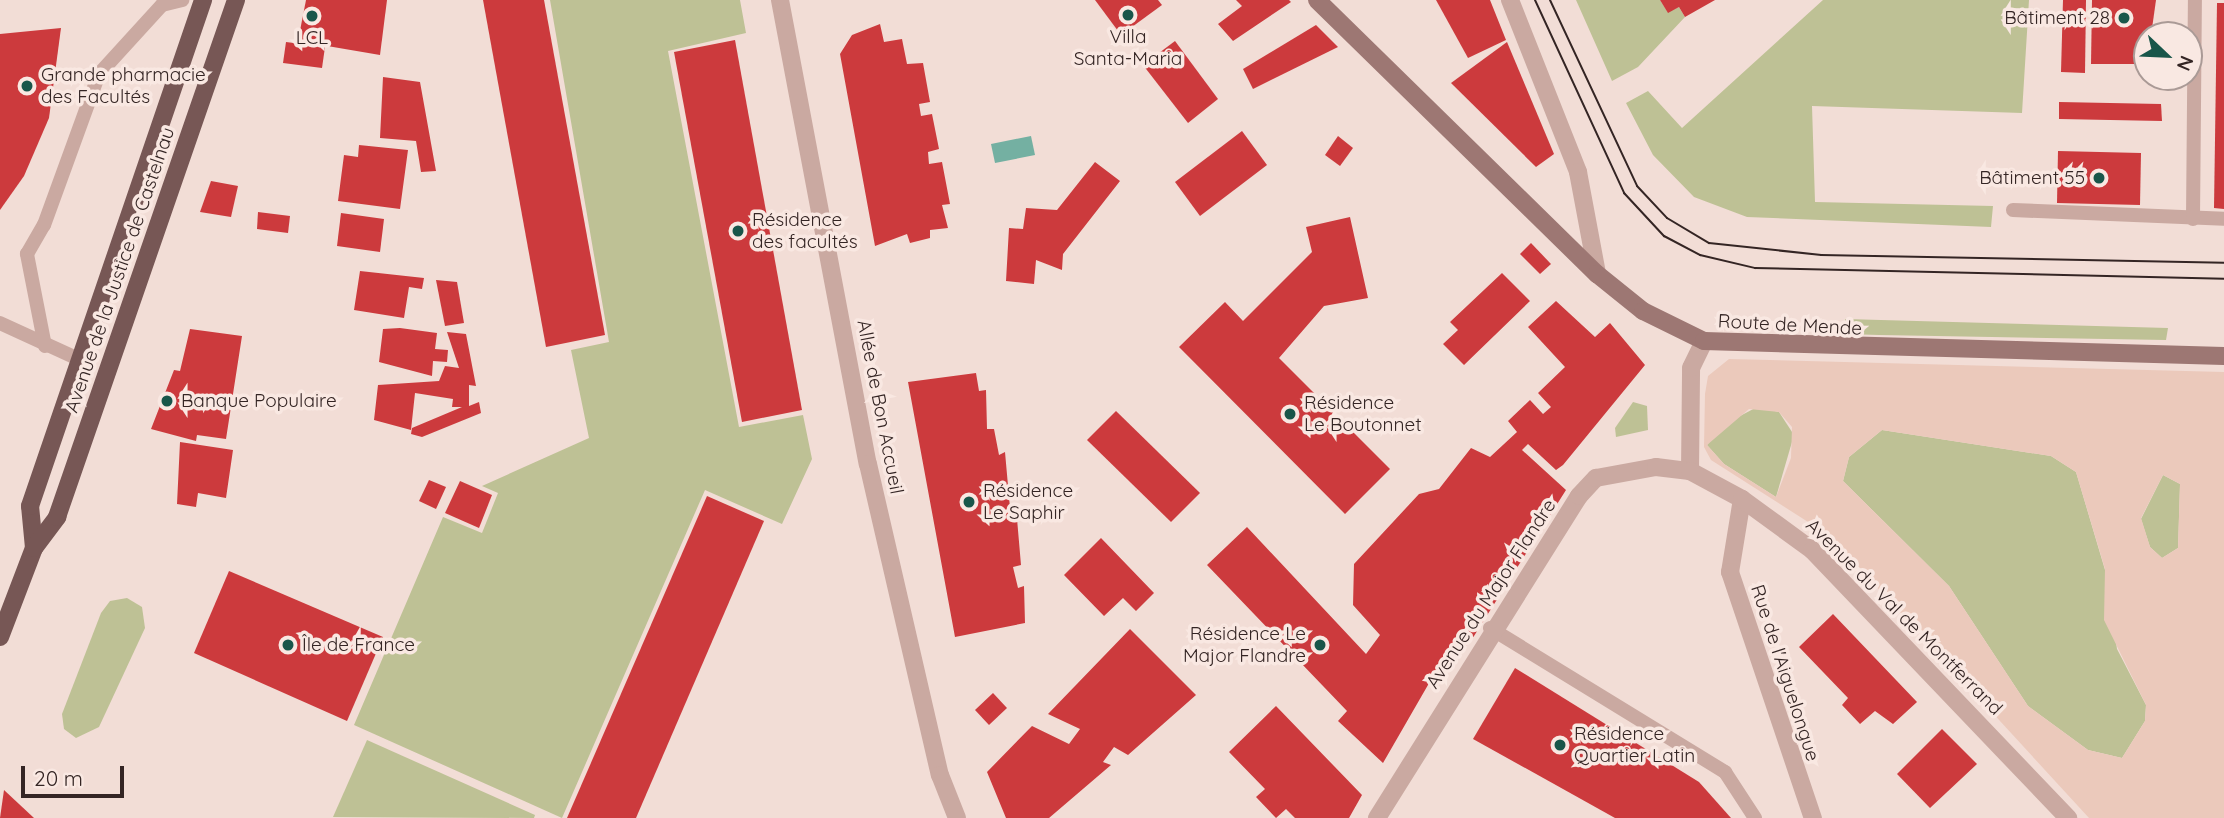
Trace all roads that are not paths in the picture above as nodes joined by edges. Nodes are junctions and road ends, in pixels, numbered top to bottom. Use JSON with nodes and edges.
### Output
{"nodes":[{"id":1,"x":182,"y":0,"type":"edge"},
{"id":2,"x":203,"y":0,"type":"edge"},
{"id":3,"x":236,"y":0,"type":"edge"},
{"id":4,"x":780,"y":0,"type":"edge"},
{"id":5,"x":1318,"y":0,"type":"edge"},
{"id":6,"x":1510,"y":0,"type":"edge"},
{"id":7,"x":2195,"y":0,"type":"edge"},
{"id":8,"x":158,"y":2,"type":"edge"},
{"id":9,"x":2013,"y":210,"type":"dead end"},
{"id":10,"x":2193,"y":219,"type":"junction"},
{"id":11,"x":2224,"y":219,"type":"edge"},
{"id":12,"x":1597,"y":274,"type":"junction"},
{"id":13,"x":0,"y":323,"type":"edge"},
{"id":14,"x":1704,"y":341,"type":"junction"},
{"id":15,"x":45,"y":346,"type":"junction"},
{"id":16,"x":2224,"y":356,"type":"edge"},
{"id":17,"x":80,"y":360,"type":"junction"},
{"id":18,"x":1690,"y":471,"type":"junction"},
{"id":19,"x":1742,"y":499,"type":"junction"},
{"id":20,"x":34,"y":548,"type":"junction"},
{"id":21,"x":1490,"y":628,"type":"junction"},
{"id":22,"x":0,"y":637,"type":"edge"},
{"id":23,"x":957,"y":818,"type":"edge"},
{"id":24,"x":1377,"y":818,"type":"edge"},
{"id":25,"x":1755,"y":818,"type":"edge"},
{"id":26,"x":1813,"y":818,"type":"edge"},
{"id":27,"x":2068,"y":818,"type":"edge"}],
"edges":[{"from":1,"to":8,"type":"lane"},
{"from":2,"to":17,"type":"main road","name":"Avenue de la Justice de Castelnau"},
{"from":3,"to":20,"type":"main road","name":"Avenue de la Justice de Castelnau"},
{"from":4,"to":23,"type":"street","name":"Allée de Bon Accueil"},
{"from":5,"to":12,"type":"main road","name":"Route de Mende"},
{"from":6,"to":12,"type":"street"},
{"from":7,"to":10,"type":"lane"},
{"from":8,"to":15,"type":"lane"},
{"from":9,"to":10,"type":"lane"},
{"from":10,"to":11,"type":"lane"},
{"from":12,"to":14,"type":"main road","name":"Route de Mende"},
{"from":13,"to":15,"type":"lane"},
{"from":14,"to":16,"type":"main road","name":"Route de Mende"},
{"from":14,"to":18,"type":"street"},
{"from":15,"to":17,"type":"lane"},
{"from":17,"to":20,"type":"main road","name":"Avenue de la Justice de Castelnau"},
{"from":18,"to":19,"type":"street","name":"Avenue du Val de Montferrand"},
{"from":18,"to":21,"type":"street","name":"Avenue du Major Flandre"},
{"from":19,"to":26,"type":"street","name":"Rue de l'Aiguelongue"},
{"from":19,"to":27,"type":"street","name":"Avenue du Val de Montferrand"},
{"from":20,"to":22,"type":"main road","name":"Avenue de la Justice de Castelnau"},
{"from":21,"to":24,"type":"street","name":"Avenue du Major Flandre"},
{"from":21,"to":25,"type":"lane"}]}
